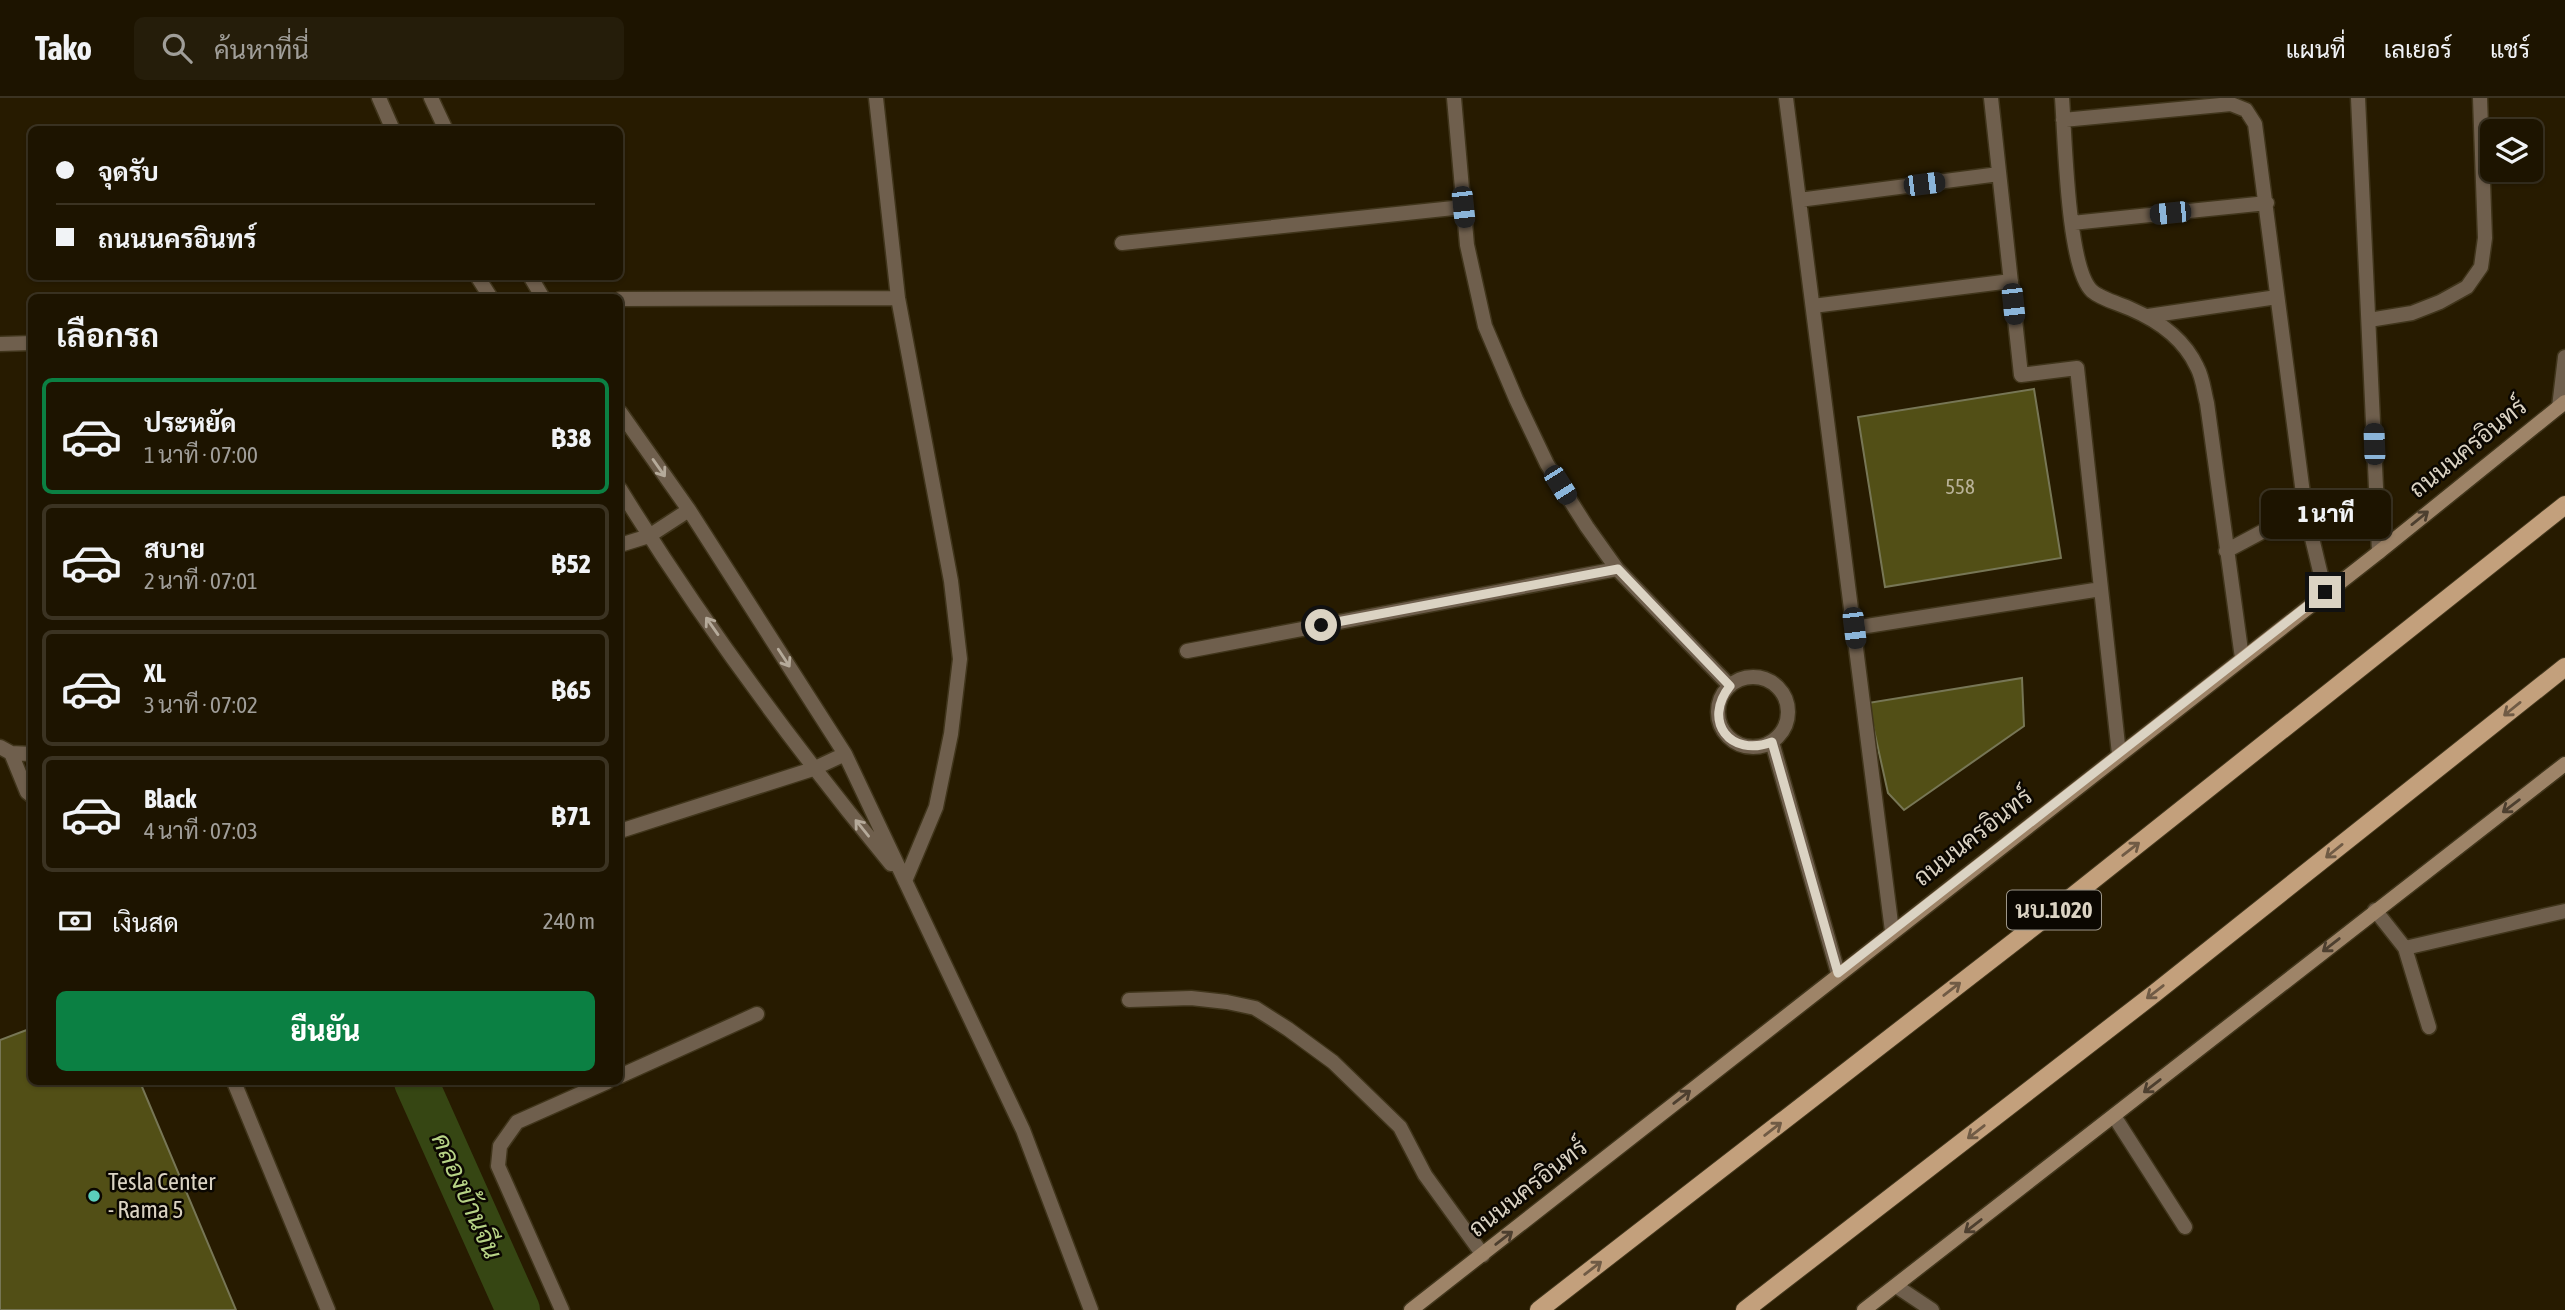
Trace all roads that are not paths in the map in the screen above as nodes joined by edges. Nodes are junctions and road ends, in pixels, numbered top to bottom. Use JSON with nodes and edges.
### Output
{"nodes":[{"id":1,"x":379,"y":98,"type":"edge"},
{"id":2,"x":431,"y":98,"type":"edge"},
{"id":3,"x":876,"y":98,"type":"edge"},
{"id":4,"x":1454,"y":98,"type":"edge"},
{"id":5,"x":1786,"y":98,"type":"edge"},
{"id":6,"x":1991,"y":98,"type":"edge"},
{"id":7,"x":2062,"y":98,"type":"edge"},
{"id":8,"x":2358,"y":98,"type":"edge"},
{"id":9,"x":2480,"y":98,"type":"edge"},
{"id":10,"x":2063,"y":120,"type":"junction"},
{"id":11,"x":391,"y":126,"type":"edge"},
{"id":12,"x":444,"y":126,"type":"edge"},
{"id":13,"x":1999,"y":174,"type":"junction"},
{"id":14,"x":1799,"y":200,"type":"junction"},
{"id":15,"x":2267,"y":203,"type":"junction"},
{"id":16,"x":1463,"y":207,"type":"junction"},
{"id":17,"x":2072,"y":223,"type":"junction"},
{"id":18,"x":1122,"y":243,"type":"dead end"},
{"id":19,"x":2011,"y":281,"type":"junction"},
{"id":20,"x":2277,"y":297,"type":"junction"},
{"id":21,"x":898,"y":298,"type":"junction"},
{"id":22,"x":623,"y":299,"type":"edge"},
{"id":23,"x":1813,"y":306,"type":"junction"},
{"id":24,"x":2148,"y":316,"type":"junction"},
{"id":25,"x":2369,"y":320,"type":"junction"},
{"id":26,"x":28,"y":343,"type":"edge"},
{"id":27,"x":0,"y":344,"type":"edge"},
{"id":28,"x":2565,"y":357,"type":"edge"},
{"id":29,"x":2562,"y":404,"type":"edge"},
{"id":30,"x":623,"y":416,"type":"edge"},
{"id":31,"x":623,"y":494,"type":"edge"},
{"id":32,"x":2565,"y":505,"type":"edge"},
{"id":33,"x":2305,"y":509,"type":"junction"},
{"id":34,"x":689,"y":510,"type":"junction"},
{"id":35,"x":649,"y":536,"type":"junction"},
{"id":36,"x":623,"y":544,"type":"edge"},
{"id":37,"x":2226,"y":551,"type":"junction"},
{"id":38,"x":2379,"y":552,"type":"junction"},
{"id":39,"x":1618,"y":569,"type":"junction"},
{"id":40,"x":2101,"y":589,"type":"junction"},
{"id":41,"x":2325,"y":592,"type":"junction"},
{"id":42,"x":1854,"y":628,"type":"junction"},
{"id":43,"x":1187,"y":651,"type":"dead end"},
{"id":44,"x":2242,"y":659,"type":"junction"},
{"id":45,"x":2565,"y":667,"type":"edge"},
{"id":46,"x":1730,"y":686,"type":"junction"},
{"id":47,"x":1772,"y":742,"type":"junction"},
{"id":48,"x":6,"y":750,"type":"edge"},
{"id":49,"x":28,"y":753,"type":"edge"},
{"id":50,"x":845,"y":754,"type":"junction"},
{"id":51,"x":2119,"y":754,"type":"junction"},
{"id":52,"x":2565,"y":764,"type":"edge"},
{"id":53,"x":813,"y":769,"type":"junction"},
{"id":54,"x":28,"y":793,"type":"edge"},
{"id":55,"x":623,"y":830,"type":"edge"},
{"id":56,"x":905,"y":881,"type":"junction"},
{"id":57,"x":2375,"y":910,"type":"junction"},
{"id":58,"x":2565,"y":911,"type":"edge"},
{"id":59,"x":1892,"y":930,"type":"junction"},
{"id":60,"x":2405,"y":948,"type":"junction"},
{"id":61,"x":1838,"y":973,"type":"junction"},
{"id":62,"x":1129,"y":1000,"type":"dead end"},
{"id":63,"x":757,"y":1014,"type":"dead end"},
{"id":64,"x":2428,"y":1027,"type":"dead end"},
{"id":65,"x":623,"y":1075,"type":"edge"},
{"id":66,"x":235,"y":1085,"type":"edge"},
{"id":67,"x":600,"y":1085,"type":"edge"},
{"id":68,"x":2114,"y":1116,"type":"junction"},
{"id":69,"x":2185,"y":1227,"type":"dead end"},
{"id":70,"x":1483,"y":1255,"type":"junction"},
{"id":71,"x":1896,"y":1286,"type":"junction"},
{"id":72,"x":328,"y":1310,"type":"edge"},
{"id":73,"x":562,"y":1310,"type":"edge"},
{"id":74,"x":1091,"y":1310,"type":"edge"},
{"id":75,"x":1411,"y":1310,"type":"edge"},
{"id":76,"x":1539,"y":1310,"type":"edge"},
{"id":77,"x":1745,"y":1310,"type":"edge"},
{"id":78,"x":1864,"y":1310,"type":"edge"},
{"id":79,"x":1932,"y":1310,"type":"edge"}],
"edges":[{"from":1,"to":11,"type":"street"},
{"from":2,"to":12,"type":"street"},
{"from":3,"to":21,"type":"street"},
{"from":4,"to":16,"type":"street"},
{"from":5,"to":14,"type":"street"},
{"from":6,"to":13,"type":"street"},
{"from":7,"to":10,"type":"street"},
{"from":8,"to":25,"type":"street"},
{"from":9,"to":25,"type":"street"},
{"from":10,"to":15,"type":"street"},
{"from":10,"to":17,"type":"street"},
{"from":13,"to":14,"type":"street"},
{"from":13,"to":19,"type":"street"},
{"from":14,"to":23,"type":"street"},
{"from":15,"to":17,"type":"street"},
{"from":15,"to":20,"type":"street"},
{"from":16,"to":18,"type":"street"},
{"from":16,"to":39,"type":"street"},
{"from":17,"to":24,"type":"street"},
{"from":19,"to":23,"type":"street"},
{"from":19,"to":40,"type":"street"},
{"from":20,"to":24,"type":"street"},
{"from":20,"to":33,"type":"street"},
{"from":21,"to":22,"type":"street"},
{"from":21,"to":56,"type":"street"},
{"from":23,"to":42,"type":"street"},
{"from":24,"to":37,"type":"street"},
{"from":25,"to":38,"type":"street"},
{"from":26,"to":27,"type":"street"},
{"from":28,"to":29,"type":"street"},
{"from":38,"to":29,"type":"main road","name":"ถนนนครอินทร์","one_way":true},
{"from":30,"to":34,"type":"street","one_way":true},
{"from":31,"to":35,"type":"street"},
{"from":76,"to":32,"type":"main road","number":"นบ.1020","one_way":true},
{"from":33,"to":37,"type":"street"},
{"from":33,"to":41,"type":"street"},
{"from":34,"to":35,"type":"street"},
{"from":34,"to":50,"type":"street","one_way":true},
{"from":35,"to":36,"type":"street"},
{"from":53,"to":35,"type":"street","one_way":true},
{"from":37,"to":44,"type":"street"},
{"from":38,"to":41,"type":"main road","name":"ถนนนครอินทร์"},
{"from":39,"to":43,"type":"street"},
{"from":39,"to":46,"type":"street"},
{"from":40,"to":42,"type":"street"},
{"from":40,"to":51,"type":"street"},
{"from":41,"to":44,"type":"main road","name":"ถนนนครอินทร์"},
{"from":42,"to":59,"type":"street"},
{"from":44,"to":51,"type":"main road","name":"ถนนนครอินทร์"},
{"from":45,"to":77,"type":"main road","one_way":true},
{"from":46,"to":47,"type":"street"},
{"from":46,"to":47,"type":"street"},
{"from":47,"to":61,"type":"street"},
{"from":48,"to":49,"type":"street"},
{"from":48,"to":54,"type":"street"},
{"from":50,"to":53,"type":"street"},
{"from":50,"to":56,"type":"street"},
{"from":51,"to":59,"type":"main road","name":"ถนนนครอินทร์"},
{"from":52,"to":57,"type":"main road","one_way":true},
{"from":53,"to":55,"type":"street"},
{"from":56,"to":53,"type":"street","one_way":true},
{"from":56,"to":74,"type":"street"},
{"from":57,"to":60,"type":"street"},
{"from":57,"to":68,"type":"main road","one_way":true},
{"from":58,"to":60,"type":"street"},
{"from":59,"to":61,"type":"main road","name":"ถนนนครอินทร์"},
{"from":60,"to":64,"type":"street"},
{"from":70,"to":61,"type":"main road","name":"ถนนนครอินทร์","one_way":true},
{"from":62,"to":70,"type":"street"},
{"from":63,"to":65,"type":"street"},
{"from":66,"to":72,"type":"street"},
{"from":67,"to":73,"type":"street"},
{"from":68,"to":69,"type":"street"},
{"from":68,"to":71,"type":"main road","one_way":true},
{"from":70,"to":75,"type":"main road","name":"ถนนนครอินทร์"},
{"from":71,"to":78,"type":"main road"},
{"from":71,"to":79,"type":"street"}]}
